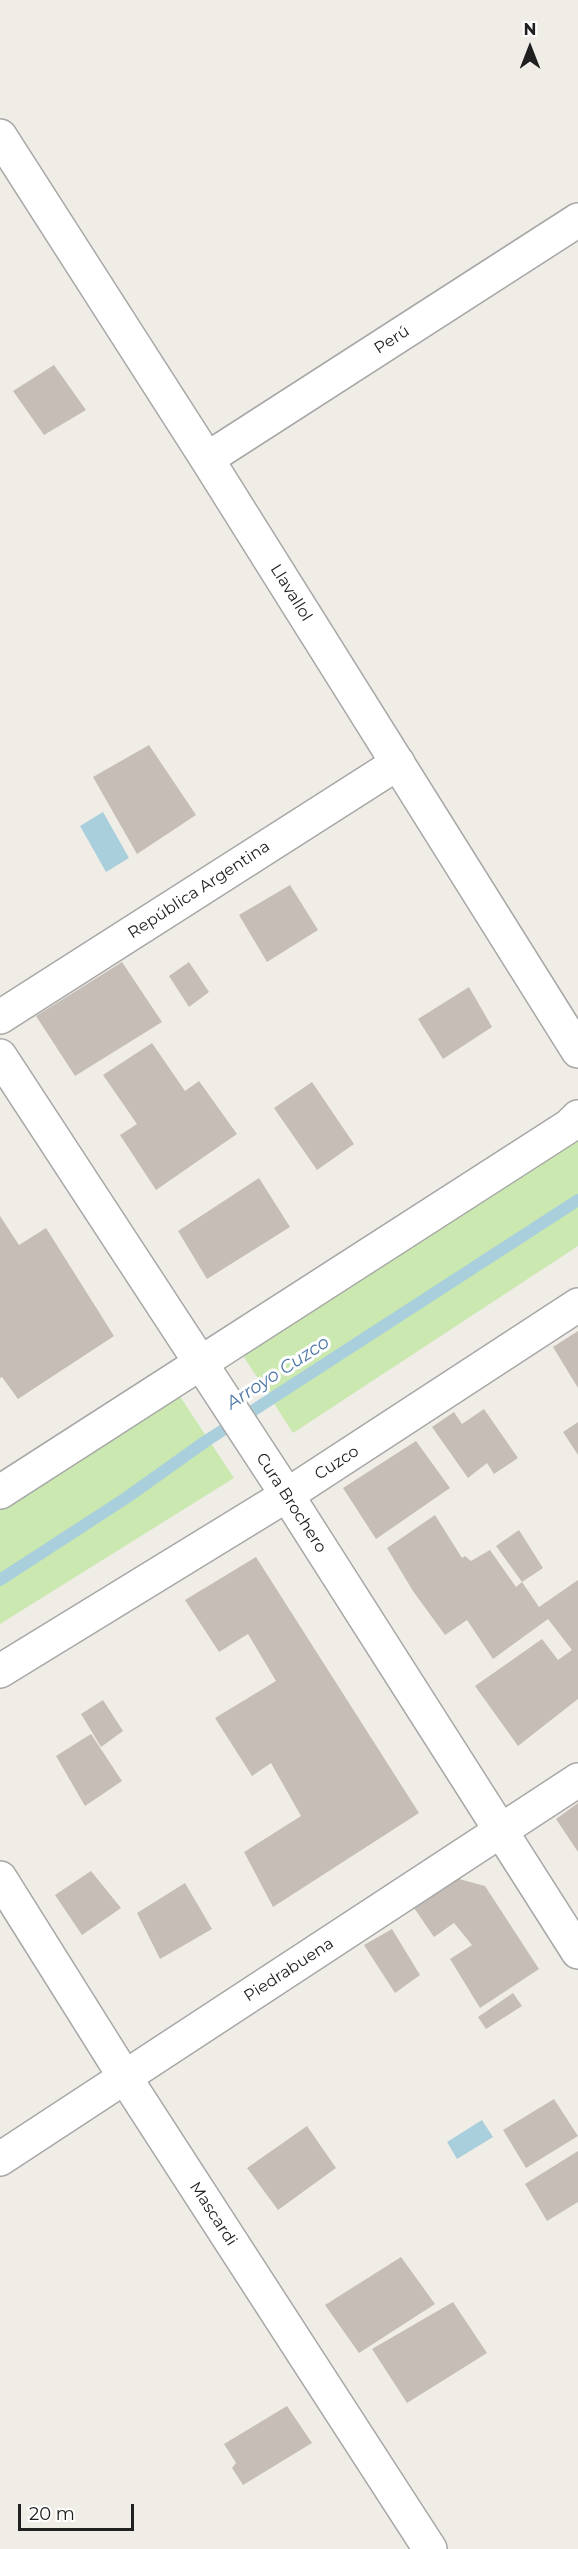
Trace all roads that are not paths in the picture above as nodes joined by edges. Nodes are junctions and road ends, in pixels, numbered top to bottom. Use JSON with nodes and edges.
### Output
{"nodes":[{"id":1,"x":0,"y":136,"type":"edge"},
{"id":2,"x":578,"y":220,"type":"edge"},
{"id":3,"x":207,"y":459,"type":"junction"},
{"id":4,"x":398,"y":763,"type":"junction"},
{"id":5,"x":0,"y":1017,"type":"edge"},
{"id":6,"x":578,"y":1051,"type":"edge"},
{"id":7,"x":0,"y":1056,"type":"edge"},
{"id":8,"x":578,"y":1117,"type":"edge"},
{"id":9,"x":578,"y":1305,"type":"edge"},
{"id":10,"x":201,"y":1361,"type":"junction"},
{"id":11,"x":0,"y":1492,"type":"edge"},
{"id":12,"x":287,"y":1495,"type":"junction"},
{"id":13,"x":0,"y":1671,"type":"edge"},
{"id":14,"x":578,"y":1780,"type":"edge"},
{"id":15,"x":500,"y":1832,"type":"junction"},
{"id":16,"x":0,"y":1878,"type":"edge"},
{"id":17,"x":578,"y":1952,"type":"edge"},
{"id":18,"x":126,"y":2079,"type":"junction"},
{"id":19,"x":0,"y":2159,"type":"edge"},
{"id":20,"x":430,"y":2549,"type":"edge"}],
"edges":[{"from":1,"to":3,"type":"street","name":"Llavallol"},
{"from":2,"to":3,"type":"street","name":"Perú"},
{"from":3,"to":4,"type":"street","name":"Llavallol"},
{"from":4,"to":5,"type":"street","name":"República Argentina"},
{"from":4,"to":6,"type":"street","name":"Llavallol"},
{"from":7,"to":10,"type":"street","name":"Cura Brochero"},
{"from":8,"to":10,"type":"street"},
{"from":9,"to":12,"type":"street","name":"Cuzco"},
{"from":10,"to":11,"type":"street"},
{"from":10,"to":12,"type":"street","name":"Cura Brochero"},
{"from":12,"to":13,"type":"street","name":"Cuzco"},
{"from":12,"to":15,"type":"street","name":"Cura Brochero"},
{"from":14,"to":15,"type":"street","name":"Piedrabuena"},
{"from":15,"to":17,"type":"street","name":"Cura Brochero"},
{"from":15,"to":18,"type":"street","name":"Piedrabuena"},
{"from":16,"to":18,"type":"street","name":"Mascardi"},
{"from":18,"to":19,"type":"street","name":"Piedrabuena"},
{"from":18,"to":20,"type":"street","name":"Mascardi"}]}
